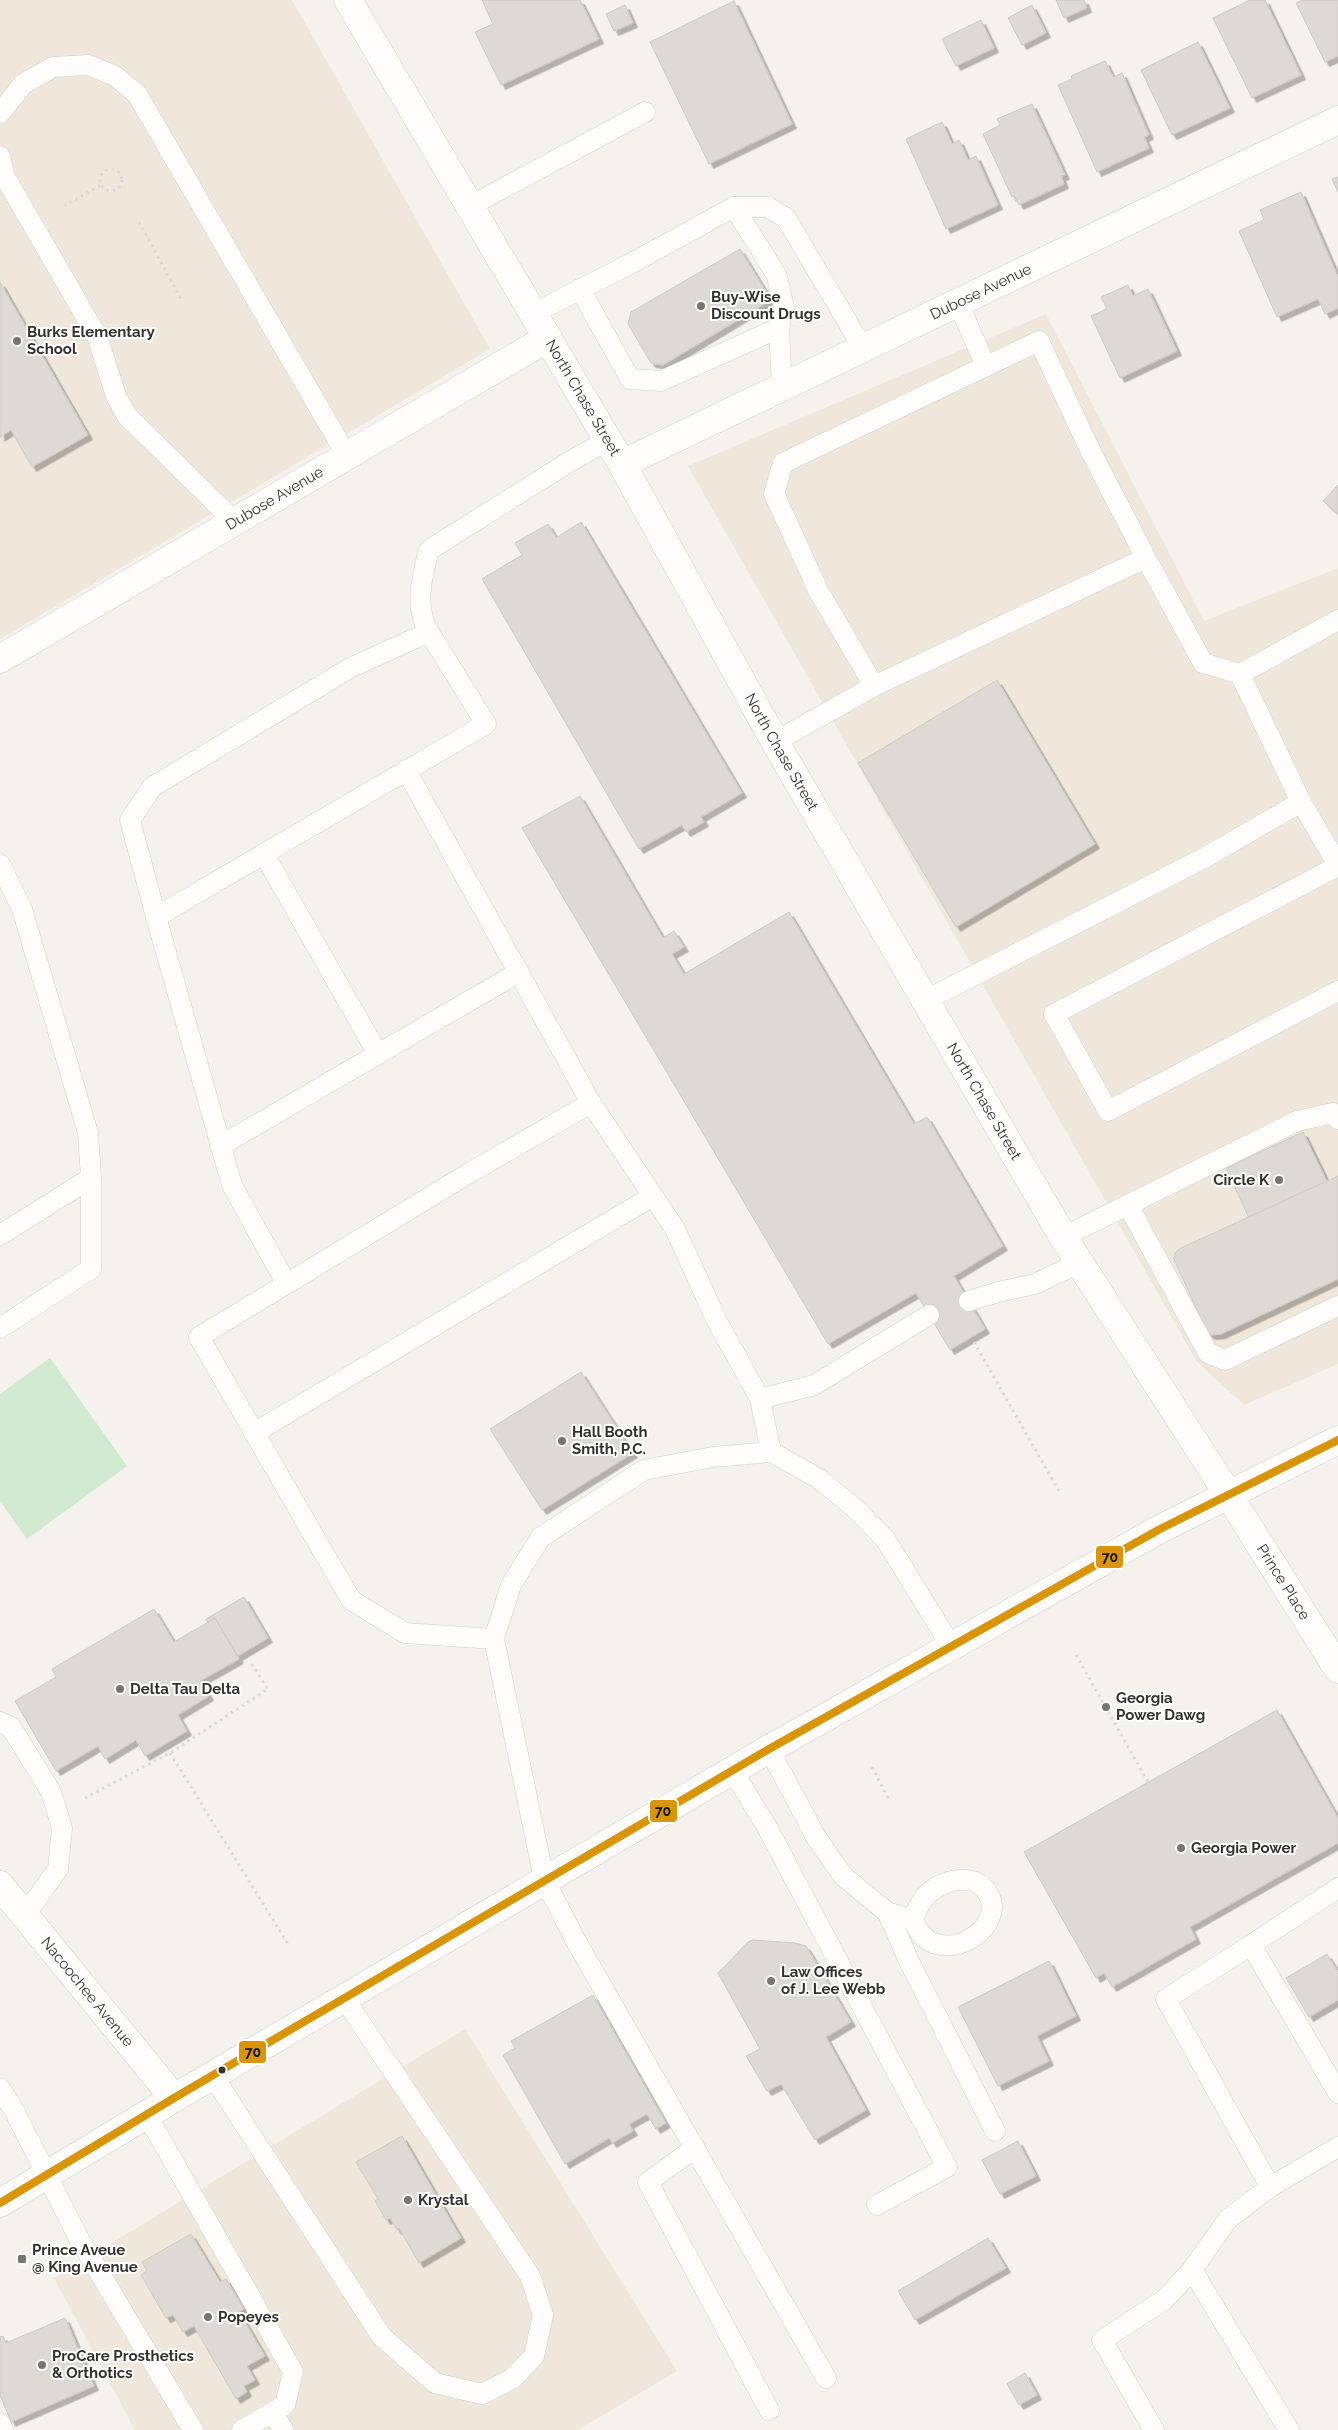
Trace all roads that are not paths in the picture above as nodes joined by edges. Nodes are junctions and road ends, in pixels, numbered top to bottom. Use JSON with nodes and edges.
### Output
{"nodes":[{"id":1,"x":353,"y":2,"type":"edge"},
{"id":2,"x":646,"y":112,"type":"dead end"},
{"id":3,"x":0,"y":113,"type":"edge"},
{"id":4,"x":1338,"y":120,"type":"edge"},
{"id":5,"x":0,"y":156,"type":"edge"},
{"id":6,"x":470,"y":206,"type":"junction"},
{"id":7,"x":734,"y":207,"type":"junction"},
{"id":8,"x":580,"y":289,"type":"junction"},
{"id":9,"x":958,"y":303,"type":"junction"},
{"id":10,"x":534,"y":313,"type":"junction"},
{"id":11,"x":779,"y":328,"type":"junction"},
{"id":12,"x":548,"y":338,"type":"junction"},
{"id":13,"x":863,"y":348,"type":"junction"},
{"id":14,"x":986,"y":366,"type":"junction"},
{"id":15,"x":782,"y":387,"type":"junction"},
{"id":16,"x":608,"y":440,"type":"junction"},
{"id":17,"x":347,"y":456,"type":"junction"},
{"id":18,"x":622,"y":464,"type":"junction"},
{"id":19,"x":234,"y":521,"type":"junction"},
{"id":20,"x":1146,"y":558,"type":"junction"},
{"id":21,"x":1338,"y":620,"type":"edge"},
{"id":22,"x":429,"y":632,"type":"junction"},
{"id":23,"x":0,"y":659,"type":"edge"},
{"id":24,"x":1240,"y":674,"type":"junction"},
{"id":25,"x":874,"y":686,"type":"junction"},
{"id":26,"x":775,"y":742,"type":"junction"},
{"id":27,"x":406,"y":770,"type":"junction"},
{"id":28,"x":1301,"y":802,"type":"junction"},
{"id":29,"x":264,"y":854,"type":"junction"},
{"id":30,"x":0,"y":864,"type":"edge"},
{"id":31,"x":1338,"y":865,"type":"edge"},
{"id":32,"x":156,"y":917,"type":"junction"},
{"id":33,"x":519,"y":972,"type":"junction"},
{"id":34,"x":1338,"y":991,"type":"edge"},
{"id":35,"x":924,"y":1001,"type":"junction"},
{"id":36,"x":378,"y":1054,"type":"junction"},
{"id":37,"x":591,"y":1103,"type":"junction"},
{"id":38,"x":1338,"y":1118,"type":"edge"},
{"id":39,"x":220,"y":1146,"type":"junction"},
{"id":40,"x":90,"y":1178,"type":"junction"},
{"id":41,"x":653,"y":1196,"type":"junction"},
{"id":42,"x":1128,"y":1205,"type":"junction"},
{"id":43,"x":0,"y":1236,"type":"edge"},
{"id":44,"x":1063,"y":1237,"type":"junction"},
{"id":45,"x":1079,"y":1263,"type":"junction"},
{"id":46,"x":286,"y":1284,"type":"junction"},
{"id":47,"x":969,"y":1301,"type":"dead end"},
{"id":48,"x":1338,"y":1306,"type":"edge"},
{"id":49,"x":929,"y":1315,"type":"dead end"},
{"id":50,"x":0,"y":1328,"type":"edge"},
{"id":51,"x":760,"y":1399,"type":"junction"},
{"id":52,"x":254,"y":1433,"type":"junction"},
{"id":53,"x":1338,"y":1440,"type":"edge"},
{"id":54,"x":771,"y":1452,"type":"junction"},
{"id":55,"x":1228,"y":1494,"type":"junction"},
{"id":56,"x":494,"y":1639,"type":"junction"},
{"id":57,"x":951,"y":1646,"type":"junction"},
{"id":58,"x":1338,"y":1669,"type":"edge"},
{"id":59,"x":0,"y":1722,"type":"edge"},
{"id":60,"x":768,"y":1748,"type":"junction"},
{"id":61,"x":732,"y":1770,"type":"junction"},
{"id":62,"x":544,"y":1879,"type":"junction"},
{"id":63,"x":0,"y":1885,"type":"edge"},
{"id":64,"x":1338,"y":1888,"type":"edge"},
{"id":65,"x":887,"y":1912,"type":"junction"},
{"id":66,"x":25,"y":1915,"type":"junction"},
{"id":67,"x":914,"y":1920,"type":"dead end"},
{"id":68,"x":1251,"y":1945,"type":"junction"},
{"id":69,"x":344,"y":1998,"type":"junction"},
{"id":70,"x":213,"y":2076,"type":"junction"},
{"id":71,"x":0,"y":2088,"type":"edge"},
{"id":72,"x":1338,"y":2093,"type":"edge"},
{"id":73,"x":174,"y":2098,"type":"junction"},
{"id":74,"x":147,"y":2116,"type":"junction"},
{"id":75,"x":995,"y":2131,"type":"dead end"},
{"id":76,"x":1338,"y":2147,"type":"edge"},
{"id":77,"x":695,"y":2148,"type":"junction"},
{"id":78,"x":47,"y":2176,"type":"junction"},
{"id":79,"x":1270,"y":2187,"type":"junction"},
{"id":80,"x":0,"y":2203,"type":"edge"},
{"id":81,"x":877,"y":2205,"type":"dead end"},
{"id":82,"x":1192,"y":2270,"type":"junction"},
{"id":83,"x":826,"y":2378,"type":"dead end"},
{"id":84,"x":769,"y":2410,"type":"dead end"},
{"id":85,"x":273,"y":2412,"type":"junction"},
{"id":86,"x":0,"y":2423,"type":"edge"},
{"id":87,"x":3,"y":2430,"type":"edge"},
{"id":88,"x":194,"y":2430,"type":"edge"},
{"id":89,"x":242,"y":2430,"type":"edge"},
{"id":90,"x":283,"y":2430,"type":"edge"},
{"id":91,"x":1154,"y":2430,"type":"edge"},
{"id":92,"x":1289,"y":2430,"type":"edge"}],
"edges":[{"from":1,"to":6,"type":"main road","name":"North Chase Street"},
{"from":2,"to":6,"type":"lane"},
{"from":3,"to":17,"type":"lane"},
{"from":4,"to":9,"type":"main road","name":"Dubose Avenue"},
{"from":5,"to":19,"type":"lane"},
{"from":6,"to":10,"type":"main road","name":"North Chase Street"},
{"from":7,"to":8,"type":"lane"},
{"from":7,"to":11,"type":"lane"},
{"from":7,"to":13,"type":"lane"},
{"from":8,"to":10,"type":"lane"},
{"from":8,"to":11,"type":"lane"},
{"from":9,"to":13,"type":"main road","name":"Dubose Avenue"},
{"from":9,"to":14,"type":"lane"},
{"from":10,"to":12,"type":"main road","name":"North Chase Street"},
{"from":11,"to":15,"type":"lane"},
{"from":12,"to":16,"type":"main road","name":"North Chase Street"},
{"from":12,"to":17,"type":"main road","name":"Dubose Avenue"},
{"from":13,"to":15,"type":"main road","name":"Dubose Avenue"},
{"from":14,"to":20,"type":"lane"},
{"from":14,"to":25,"type":"lane"},
{"from":15,"to":18,"type":"main road","name":"Dubose Avenue"},
{"from":16,"to":18,"type":"main road","name":"North Chase Street"},
{"from":16,"to":22,"type":"lane"},
{"from":17,"to":19,"type":"main road","name":"Dubose Avenue"},
{"from":18,"to":26,"type":"main road","name":"North Chase Street"},
{"from":19,"to":23,"type":"main road","name":"Dubose Avenue"},
{"from":20,"to":24,"type":"lane"},
{"from":20,"to":25,"type":"lane"},
{"from":21,"to":24,"type":"lane"},
{"from":22,"to":27,"type":"lane"},
{"from":22,"to":32,"type":"lane"},
{"from":24,"to":28,"type":"lane"},
{"from":25,"to":26,"type":"lane"},
{"from":26,"to":35,"type":"main road","name":"North Chase Street"},
{"from":27,"to":29,"type":"lane"},
{"from":27,"to":33,"type":"lane"},
{"from":28,"to":31,"type":"lane"},
{"from":28,"to":35,"type":"lane"},
{"from":29,"to":32,"type":"lane"},
{"from":29,"to":36,"type":"lane"},
{"from":30,"to":40,"type":"lane"},
{"from":31,"to":34,"type":"lane"},
{"from":32,"to":39,"type":"lane"},
{"from":33,"to":36,"type":"lane"},
{"from":33,"to":37,"type":"lane"},
{"from":35,"to":44,"type":"main road","name":"North Chase Street"},
{"from":36,"to":39,"type":"lane"},
{"from":37,"to":41,"type":"lane"},
{"from":37,"to":46,"type":"lane"},
{"from":38,"to":42,"type":"lane"},
{"from":39,"to":46,"type":"lane"},
{"from":40,"to":43,"type":"lane"},
{"from":40,"to":50,"type":"lane"},
{"from":41,"to":51,"type":"lane"},
{"from":41,"to":52,"type":"lane"},
{"from":42,"to":44,"type":"lane"},
{"from":42,"to":48,"type":"lane"},
{"from":44,"to":45,"type":"main road","name":"North Chase Street"},
{"from":45,"to":47,"type":"lane"},
{"from":45,"to":55,"type":"main road","name":"North Chase Street"},
{"from":46,"to":52,"type":"lane"},
{"from":49,"to":51,"type":"lane"},
{"from":51,"to":54,"type":"lane"},
{"from":52,"to":56,"type":"lane"},
{"from":53,"to":55,"type":"main road"},
{"from":54,"to":56,"type":"lane"},
{"from":54,"to":57,"type":"lane"},
{"from":55,"to":57,"type":"main road"},
{"from":55,"to":58,"type":"main road","name":"Prince Place"},
{"from":56,"to":62,"type":"lane"},
{"from":57,"to":60,"type":"main road"},
{"from":59,"to":66,"type":"lane"},
{"from":60,"to":61,"type":"main road"},
{"from":60,"to":65,"type":"lane"},
{"from":61,"to":62,"type":"main road"},
{"from":61,"to":81,"type":"lane"},
{"from":62,"to":69,"type":"main road"},
{"from":62,"to":77,"type":"lane"},
{"from":63,"to":66,"type":"main road","name":"Nacoochee Avenue"},
{"from":64,"to":68,"type":"lane"},
{"from":65,"to":67,"type":"lane"},
{"from":65,"to":75,"type":"lane"},
{"from":66,"to":73,"type":"main road","name":"Nacoochee Avenue"},
{"from":68,"to":72,"type":"lane"},
{"from":68,"to":79,"type":"lane"},
{"from":69,"to":70,"type":"main road"},
{"from":69,"to":70,"type":"lane"},
{"from":70,"to":73,"type":"main road"},
{"from":71,"to":78,"type":"lane"},
{"from":73,"to":74,"type":"main road"},
{"from":74,"to":78,"type":"main road"},
{"from":74,"to":85,"type":"lane"},
{"from":76,"to":79,"type":"lane"},
{"from":77,"to":83,"type":"lane"},
{"from":77,"to":84,"type":"lane"},
{"from":78,"to":80,"type":"main road"},
{"from":78,"to":88,"type":"lane"},
{"from":79,"to":82,"type":"lane"},
{"from":82,"to":91,"type":"lane"},
{"from":82,"to":92,"type":"lane"},
{"from":85,"to":89,"type":"lane"},
{"from":85,"to":90,"type":"lane"},
{"from":86,"to":87,"type":"lane"}]}
